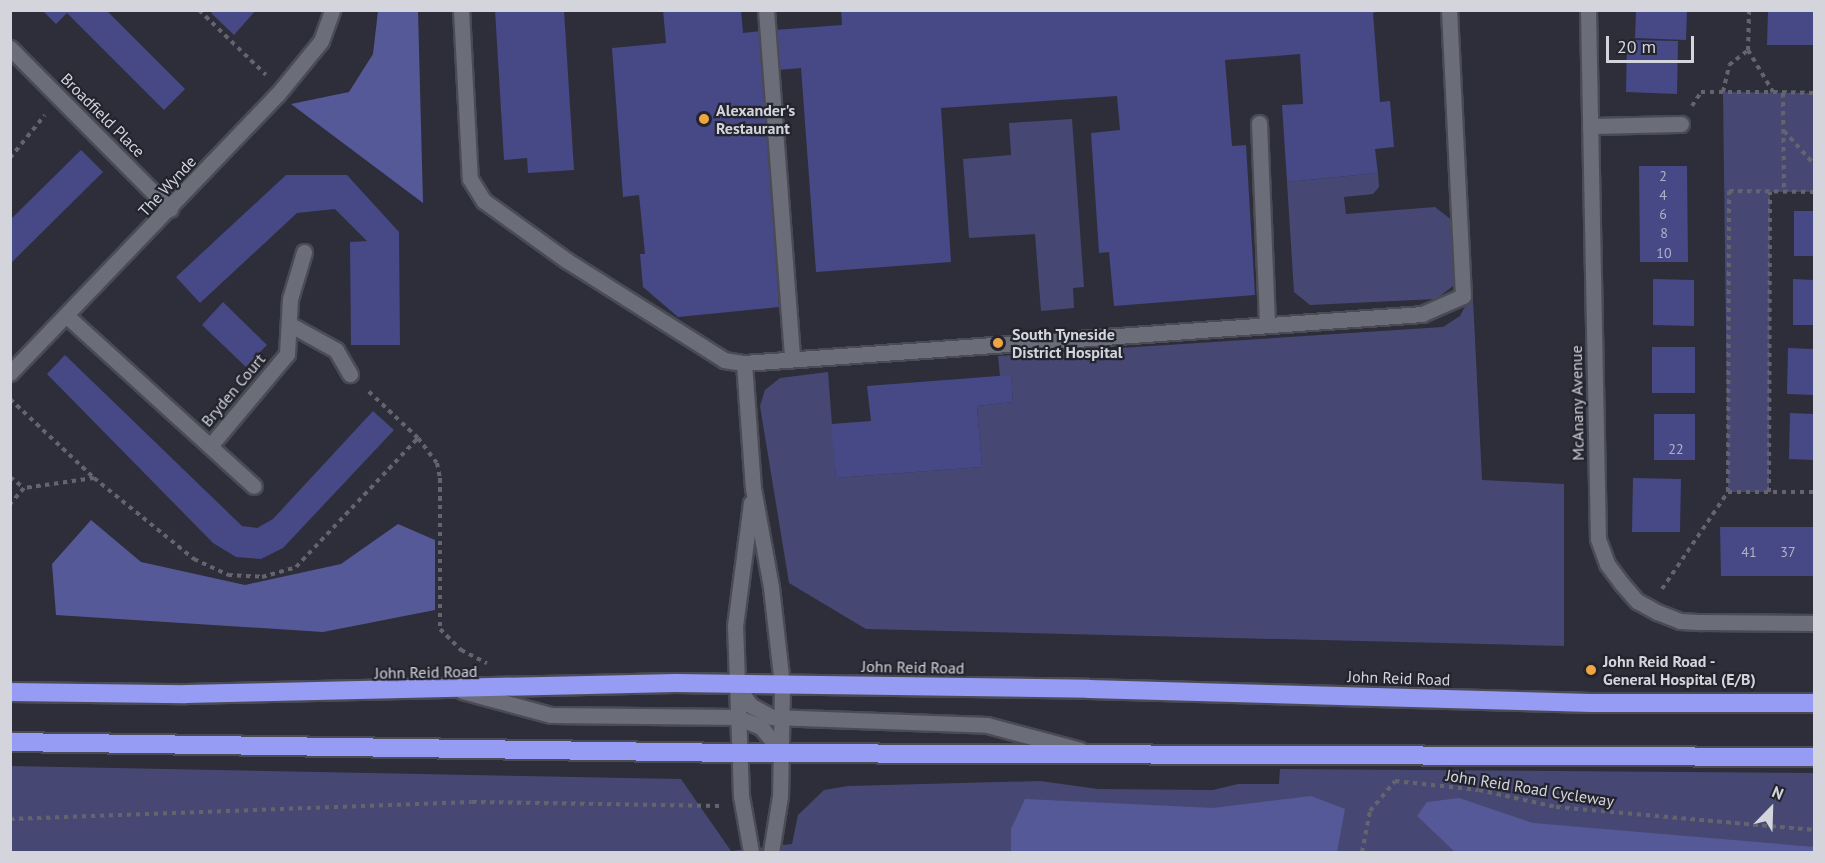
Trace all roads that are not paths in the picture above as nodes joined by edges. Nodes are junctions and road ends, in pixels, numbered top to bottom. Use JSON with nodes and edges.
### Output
{"nodes":[{"id":1,"x":332,"y":10,"type":"edge"},
{"id":2,"x":461,"y":10,"type":"edge"},
{"id":3,"x":766,"y":10,"type":"edge"},
{"id":4,"x":1449,"y":10,"type":"edge"},
{"id":5,"x":1588,"y":10,"type":"edge"},
{"id":6,"x":10,"y":48,"type":"edge"},
{"id":7,"x":1259,"y":123,"type":"dead end"},
{"id":8,"x":1681,"y":124,"type":"dead end"},
{"id":9,"x":1590,"y":126,"type":"junction"},
{"id":10,"x":170,"y":208,"type":"junction"},
{"id":11,"x":304,"y":252,"type":"dead end"},
{"id":12,"x":68,"y":317,"type":"junction"},
{"id":13,"x":289,"y":324,"type":"junction"},
{"id":14,"x":1267,"y":325,"type":"junction"},
{"id":15,"x":792,"y":357,"type":"junction"},
{"id":16,"x":744,"y":363,"type":"junction"},
{"id":17,"x":10,"y":373,"type":"edge"},
{"id":18,"x":350,"y":374,"type":"road end"},
{"id":19,"x":210,"y":446,"type":"junction"},
{"id":20,"x":254,"y":486,"type":"dead end"},
{"id":21,"x":753,"y":488,"type":"junction"},
{"id":22,"x":1815,"y":623,"type":"edge"},
{"id":23,"x":736,"y":684,"type":"junction"},
{"id":24,"x":782,"y":686,"type":"junction"},
{"id":25,"x":461,"y":691,"type":"junction"},
{"id":26,"x":10,"y":692,"type":"edge"},
{"id":27,"x":1815,"y":703,"type":"edge"},
{"id":28,"x":737,"y":717,"type":"junction"},
{"id":29,"x":783,"y":719,"type":"junction"},
{"id":30,"x":10,"y":742,"type":"edge"},
{"id":31,"x":738,"y":753,"type":"junction"},
{"id":32,"x":782,"y":753,"type":"junction"},
{"id":33,"x":1093,"y":754,"type":"junction"},
{"id":34,"x":1815,"y":757,"type":"edge"},
{"id":35,"x":751,"y":852,"type":"edge"},
{"id":36,"x":771,"y":852,"type":"edge"}],
"edges":[{"from":1,"to":10,"type":"street","name":"The Wynde"},
{"from":2,"to":16,"type":"street"},
{"from":3,"to":15,"type":"street"},
{"from":4,"to":14,"type":"street"},
{"from":5,"to":9,"type":"street","name":"McAnany Avenue"},
{"from":6,"to":10,"type":"street","name":"Broadfield Place"},
{"from":7,"to":14,"type":"street"},
{"from":8,"to":9,"type":"street"},
{"from":9,"to":22,"type":"street","name":"McAnany Avenue"},
{"from":10,"to":12,"type":"street","name":"The Wynde"},
{"from":11,"to":13,"type":"street","name":"Bryden Court"},
{"from":12,"to":17,"type":"street","name":"The Wynde"},
{"from":12,"to":19,"type":"street","name":"Bryden Court"},
{"from":13,"to":18,"type":"street"},
{"from":13,"to":19,"type":"street","name":"Bryden Court"},
{"from":14,"to":15,"type":"street"},
{"from":15,"to":16,"type":"street"},
{"from":16,"to":21,"type":"street"},
{"from":19,"to":20,"type":"street","name":"Bryden Court"},
{"from":21,"to":23,"type":"street"},
{"from":21,"to":24,"type":"street"},
{"from":23,"to":24,"type":"highway","name":"John Reid Road"},
{"from":23,"to":25,"type":"highway","name":"John Reid Road"},
{"from":23,"to":28,"type":"street"},
{"from":23,"to":29,"type":"street"},
{"from":24,"to":27,"type":"highway","name":"John Reid Road"},
{"from":24,"to":29,"type":"street"},
{"from":25,"to":26,"type":"highway","name":"John Reid Road"},
{"from":25,"to":28,"type":"street"},
{"from":28,"to":31,"type":"street"},
{"from":28,"to":32,"type":"street"},
{"from":29,"to":32,"type":"street"},
{"from":29,"to":33,"type":"street"},
{"from":30,"to":31,"type":"highway"},
{"from":31,"to":32,"type":"highway"},
{"from":31,"to":35,"type":"street"},
{"from":32,"to":33,"type":"highway"},
{"from":32,"to":36,"type":"street"},
{"from":33,"to":34,"type":"highway"}]}
